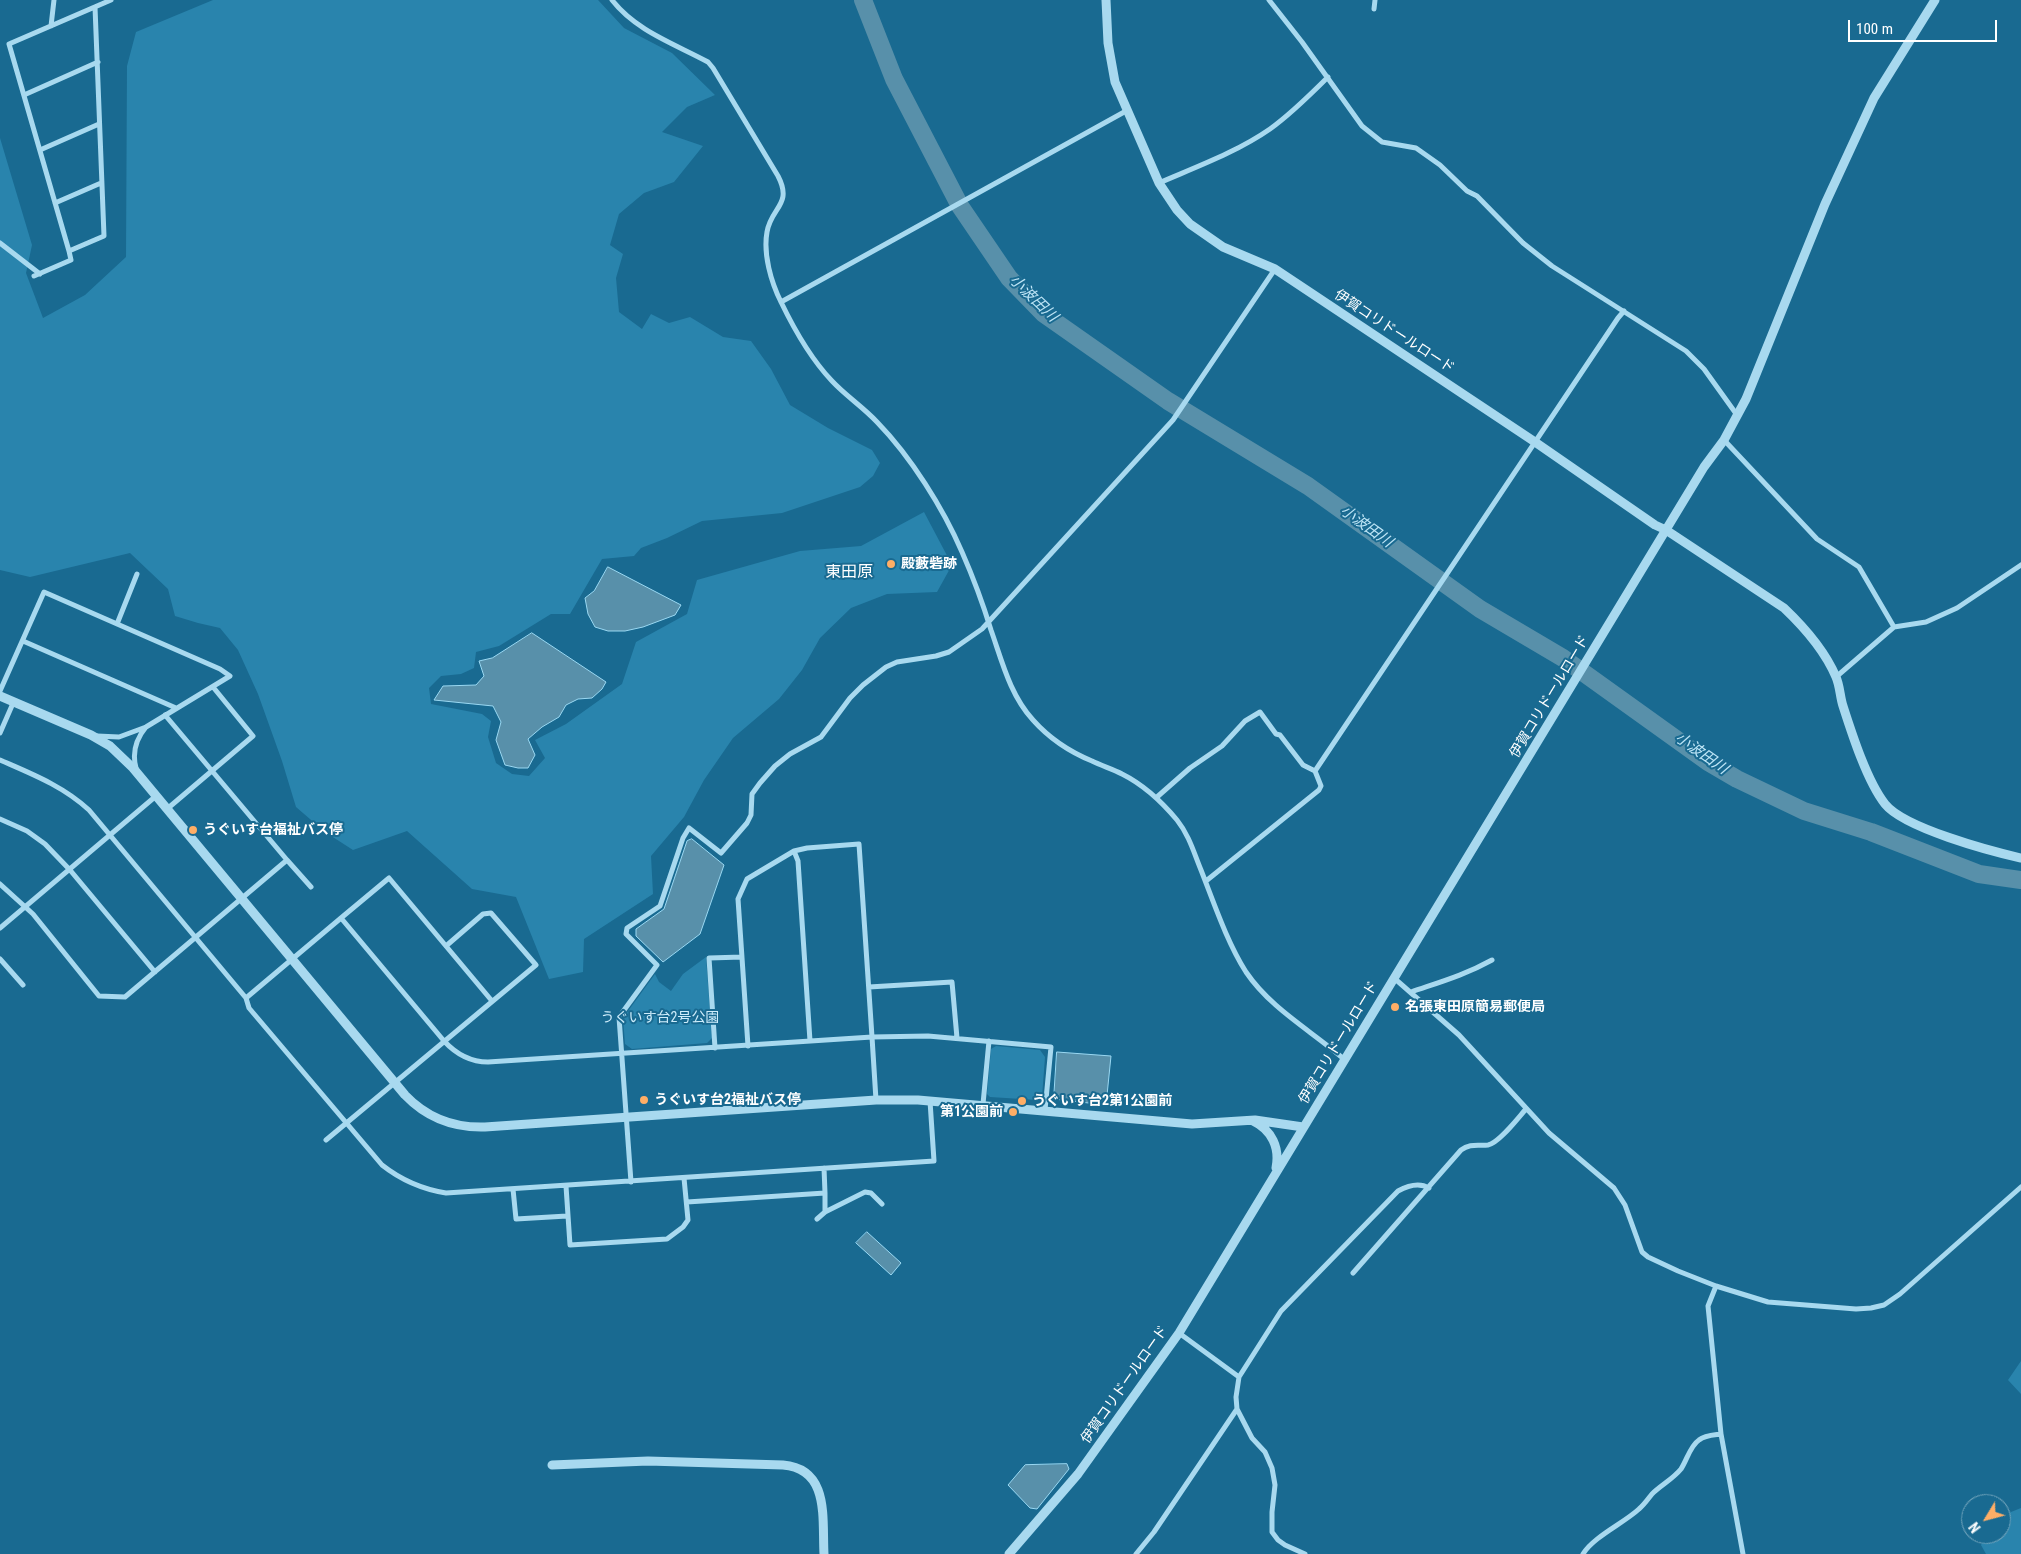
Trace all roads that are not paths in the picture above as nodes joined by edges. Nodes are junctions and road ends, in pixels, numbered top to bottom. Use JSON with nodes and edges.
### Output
{"nodes":[{"id":1,"x":54,"y":0,"type":"edge"},
{"id":2,"x":111,"y":0,"type":"edge"},
{"id":3,"x":612,"y":0,"type":"edge"},
{"id":4,"x":1106,"y":0,"type":"edge"},
{"id":5,"x":1269,"y":0,"type":"edge"},
{"id":6,"x":1375,"y":0,"type":"edge"},
{"id":7,"x":1934,"y":0,"type":"edge"},
{"id":8,"x":95,"y":7,"type":"junction"},
{"id":9,"x":1374,"y":9,"type":"dead end"},
{"id":10,"x":51,"y":26,"type":"junction"},
{"id":11,"x":98,"y":62,"type":"junction"},
{"id":12,"x":1328,"y":77,"type":"junction"},
{"id":13,"x":24,"y":94,"type":"junction"},
{"id":14,"x":1126,"y":112,"type":"junction"},
{"id":15,"x":99,"y":124,"type":"junction"},
{"id":16,"x":40,"y":150,"type":"junction"},
{"id":17,"x":101,"y":183,"type":"junction"},
{"id":18,"x":1159,"y":183,"type":"junction"},
{"id":19,"x":55,"y":203,"type":"junction"},
{"id":20,"x":0,"y":243,"type":"edge"},
{"id":21,"x":70,"y":251,"type":"junction"},
{"id":22,"x":1275,"y":269,"type":"junction"},
{"id":23,"x":40,"y":274,"type":"junction"},
{"id":24,"x":34,"y":276,"type":"dead end"},
{"id":25,"x":781,"y":302,"type":"junction"},
{"id":26,"x":1624,"y":312,"type":"junction"},
{"id":27,"x":1738,"y":416,"type":"junction"},
{"id":28,"x":1724,"y":440,"type":"junction"},
{"id":29,"x":1535,"y":442,"type":"junction"},
{"id":30,"x":1666,"y":530,"type":"junction"},
{"id":31,"x":2021,"y":565,"type":"edge"},
{"id":32,"x":137,"y":574,"type":"dead end"},
{"id":33,"x":988,"y":621,"type":"junction"},
{"id":34,"x":117,"y":624,"type":"junction"},
{"id":35,"x":1894,"y":627,"type":"junction"},
{"id":36,"x":23,"y":641,"type":"junction"},
{"id":37,"x":1836,"y":677,"type":"junction"},
{"id":38,"x":213,"y":687,"type":"junction"},
{"id":39,"x":0,"y":691,"type":"edge"},
{"id":40,"x":0,"y":696,"type":"edge"},
{"id":41,"x":14,"y":701,"type":"junction"},
{"id":42,"x":176,"y":708,"type":"junction"},
{"id":43,"x":165,"y":715,"type":"junction"},
{"id":44,"x":146,"y":727,"type":"junction"},
{"id":45,"x":0,"y":733,"type":"edge"},
{"id":46,"x":91,"y":735,"type":"junction"},
{"id":47,"x":0,"y":760,"type":"edge"},
{"id":48,"x":212,"y":771,"type":"junction"},
{"id":49,"x":1314,"y":771,"type":"junction"},
{"id":50,"x":138,"y":774,"type":"junction"},
{"id":51,"x":156,"y":796,"type":"junction"},
{"id":52,"x":1156,"y":798,"type":"junction"},
{"id":53,"x":167,"y":809,"type":"junction"},
{"id":54,"x":0,"y":819,"type":"edge"},
{"id":55,"x":111,"y":835,"type":"junction"},
{"id":56,"x":794,"y":851,"type":"junction"},
{"id":57,"x":2021,"y":858,"type":"edge"},
{"id":58,"x":287,"y":860,"type":"junction"},
{"id":59,"x":70,"y":870,"type":"junction"},
{"id":60,"x":1206,"y":882,"type":"junction"},
{"id":61,"x":0,"y":884,"type":"edge"},
{"id":62,"x":311,"y":887,"type":"dead end"},
{"id":63,"x":242,"y":899,"type":"junction"},
{"id":64,"x":26,"y":906,"type":"junction"},
{"id":65,"x":341,"y":918,"type":"junction"},
{"id":66,"x":0,"y":928,"type":"edge"},
{"id":67,"x":196,"y":938,"type":"junction"},
{"id":68,"x":446,"y":946,"type":"junction"},
{"id":69,"x":742,"y":957,"type":"junction"},
{"id":70,"x":0,"y":959,"type":"edge"},
{"id":71,"x":292,"y":959,"type":"junction"},
{"id":72,"x":1492,"y":960,"type":"dead end"},
{"id":73,"x":2,"y":966,"type":"edge"},
{"id":74,"x":155,"y":972,"type":"junction"},
{"id":75,"x":1394,"y":978,"type":"junction"},
{"id":76,"x":23,"y":985,"type":"dead end"},
{"id":77,"x":869,"y":987,"type":"junction"},
{"id":78,"x":1411,"y":992,"type":"junction"},
{"id":79,"x":246,"y":998,"type":"junction"},
{"id":80,"x":492,"y":1001,"type":"junction"},
{"id":81,"x":872,"y":1037,"type":"junction"},
{"id":82,"x":957,"y":1038,"type":"junction"},
{"id":83,"x":444,"y":1041,"type":"junction"},
{"id":84,"x":810,"y":1041,"type":"junction"},
{"id":85,"x":989,"y":1041,"type":"junction"},
{"id":86,"x":748,"y":1046,"type":"junction"},
{"id":87,"x":715,"y":1048,"type":"junction"},
{"id":88,"x":622,"y":1054,"type":"junction"},
{"id":89,"x":1346,"y":1060,"type":"junction"},
{"id":90,"x":394,"y":1083,"type":"junction"},
{"id":91,"x":876,"y":1100,"type":"junction"},
{"id":92,"x":930,"y":1100,"type":"junction"},
{"id":93,"x":983,"y":1104,"type":"junction"},
{"id":94,"x":1045,"y":1110,"type":"junction"},
{"id":95,"x":1526,"y":1110,"type":"junction"},
{"id":96,"x":625,"y":1117,"type":"junction"},
{"id":97,"x":1247,"y":1120,"type":"junction"},
{"id":98,"x":346,"y":1123,"type":"junction"},
{"id":99,"x":1303,"y":1127,"type":"junction"},
{"id":100,"x":326,"y":1140,"type":"dead end"},
{"id":101,"x":824,"y":1168,"type":"junction"},
{"id":102,"x":1275,"y":1173,"type":"junction"},
{"id":103,"x":684,"y":1178,"type":"junction"},
{"id":104,"x":631,"y":1182,"type":"junction"},
{"id":105,"x":566,"y":1186,"type":"junction"},
{"id":106,"x":2021,"y":1187,"type":"edge"},
{"id":107,"x":1429,"y":1188,"type":"junction"},
{"id":108,"x":513,"y":1189,"type":"junction"},
{"id":109,"x":825,"y":1193,"type":"junction"},
{"id":110,"x":687,"y":1202,"type":"junction"},
{"id":111,"x":882,"y":1204,"type":"dead end"},
{"id":112,"x":825,"y":1212,"type":"junction"},
{"id":113,"x":567,"y":1216,"type":"junction"},
{"id":114,"x":817,"y":1219,"type":"dead end"},
{"id":115,"x":1353,"y":1273,"type":"dead end"},
{"id":116,"x":1716,"y":1286,"type":"junction"},
{"id":117,"x":1179,"y":1333,"type":"junction"},
{"id":118,"x":1239,"y":1377,"type":"junction"},
{"id":119,"x":1237,"y":1409,"type":"junction"},
{"id":120,"x":1721,"y":1434,"type":"junction"},
{"id":121,"x":552,"y":1465,"type":"dead end"},
{"id":122,"x":1742,"y":1553,"type":"edge"},
{"id":123,"x":824,"y":1554,"type":"edge"},
{"id":124,"x":1009,"y":1554,"type":"edge"},
{"id":125,"x":1136,"y":1554,"type":"edge"},
{"id":126,"x":1305,"y":1554,"type":"edge"},
{"id":127,"x":1583,"y":1554,"type":"edge"}],
"edges":[{"from":1,"to":10,"type":"street"},
{"from":2,"to":8,"type":"street"},
{"from":3,"to":25,"type":"street"},
{"from":4,"to":14,"type":"street","name":"伊賀コリドールロード"},
{"from":5,"to":12,"type":"street"},
{"from":6,"to":9,"type":"street"},
{"from":7,"to":27,"type":"street"},
{"from":8,"to":10,"type":"street"},
{"from":8,"to":11,"type":"street"},
{"from":10,"to":13,"type":"street"},
{"from":11,"to":13,"type":"street"},
{"from":11,"to":15,"type":"street"},
{"from":12,"to":18,"type":"street"},
{"from":12,"to":26,"type":"street"},
{"from":13,"to":16,"type":"street"},
{"from":14,"to":18,"type":"street","name":"伊賀コリドールロード"},
{"from":14,"to":25,"type":"street"},
{"from":15,"to":16,"type":"street"},
{"from":15,"to":17,"type":"street"},
{"from":16,"to":19,"type":"street"},
{"from":17,"to":19,"type":"street"},
{"from":17,"to":21,"type":"street"},
{"from":18,"to":22,"type":"street","name":"伊賀コリドールロード"},
{"from":19,"to":21,"type":"street"},
{"from":20,"to":23,"type":"street"},
{"from":21,"to":23,"type":"street"},
{"from":22,"to":29,"type":"street","name":"伊賀コリドールロード"},
{"from":22,"to":33,"type":"street"},
{"from":23,"to":24,"type":"street"},
{"from":25,"to":33,"type":"street"},
{"from":26,"to":27,"type":"street"},
{"from":26,"to":29,"type":"street"},
{"from":27,"to":28,"type":"street"},
{"from":28,"to":30,"type":"street"},
{"from":28,"to":35,"type":"street"},
{"from":29,"to":30,"type":"street","name":"伊賀コリドールロード"},
{"from":29,"to":49,"type":"street"},
{"from":30,"to":37,"type":"street"},
{"from":30,"to":75,"type":"street","name":"伊賀コリドールロード"},
{"from":31,"to":35,"type":"street"},
{"from":32,"to":34,"type":"street"},
{"from":33,"to":52,"type":"street"},
{"from":33,"to":88,"type":"street"},
{"from":34,"to":36,"type":"street"},
{"from":34,"to":38,"type":"street"},
{"from":35,"to":37,"type":"street"},
{"from":36,"to":39,"type":"street"},
{"from":36,"to":42,"type":"street"},
{"from":37,"to":57,"type":"street"},
{"from":38,"to":42,"type":"street"},
{"from":38,"to":48,"type":"street"},
{"from":40,"to":41,"type":"street"},
{"from":41,"to":45,"type":"street"},
{"from":41,"to":46,"type":"street"},
{"from":42,"to":43,"type":"street"},
{"from":43,"to":44,"type":"street"},
{"from":43,"to":48,"type":"street"},
{"from":44,"to":46,"type":"street"},
{"from":44,"to":50,"type":"street"},
{"from":46,"to":50,"type":"street"},
{"from":47,"to":55,"type":"street"},
{"from":48,"to":53,"type":"street"},
{"from":48,"to":58,"type":"street"},
{"from":49,"to":52,"type":"street"},
{"from":49,"to":60,"type":"street"},
{"from":50,"to":51,"type":"street"},
{"from":51,"to":53,"type":"street"},
{"from":51,"to":55,"type":"street"},
{"from":52,"to":60,"type":"street"},
{"from":53,"to":63,"type":"street"},
{"from":54,"to":59,"type":"street"},
{"from":55,"to":59,"type":"street"},
{"from":55,"to":67,"type":"street"},
{"from":56,"to":69,"type":"street"},
{"from":56,"to":77,"type":"street"},
{"from":56,"to":84,"type":"street"},
{"from":58,"to":62,"type":"street"},
{"from":58,"to":63,"type":"street"},
{"from":59,"to":64,"type":"street"},
{"from":59,"to":74,"type":"street"},
{"from":60,"to":89,"type":"street"},
{"from":61,"to":64,"type":"street"},
{"from":63,"to":67,"type":"street"},
{"from":63,"to":71,"type":"street"},
{"from":64,"to":66,"type":"street"},
{"from":64,"to":74,"type":"street"},
{"from":65,"to":68,"type":"street"},
{"from":65,"to":71,"type":"street"},
{"from":65,"to":83,"type":"street"},
{"from":67,"to":74,"type":"street"},
{"from":67,"to":79,"type":"street"},
{"from":68,"to":80,"type":"street"},
{"from":68,"to":80,"type":"street"},
{"from":69,"to":86,"type":"street"},
{"from":69,"to":87,"type":"street"},
{"from":70,"to":73,"type":"street"},
{"from":71,"to":79,"type":"street"},
{"from":71,"to":90,"type":"street"},
{"from":72,"to":78,"type":"street"},
{"from":73,"to":76,"type":"street"},
{"from":75,"to":78,"type":"street"},
{"from":75,"to":89,"type":"street","name":"伊賀コリドールロード"},
{"from":77,"to":81,"type":"street"},
{"from":77,"to":82,"type":"street"},
{"from":78,"to":95,"type":"street"},
{"from":79,"to":98,"type":"street"},
{"from":80,"to":83,"type":"street"},
{"from":81,"to":82,"type":"street"},
{"from":81,"to":84,"type":"street"},
{"from":81,"to":91,"type":"street"},
{"from":82,"to":85,"type":"street"},
{"from":83,"to":88,"type":"street"},
{"from":83,"to":90,"type":"street"},
{"from":84,"to":86,"type":"street"},
{"from":85,"to":93,"type":"street"},
{"from":85,"to":94,"type":"street"},
{"from":86,"to":87,"type":"street"},
{"from":87,"to":88,"type":"street"},
{"from":88,"to":96,"type":"street"},
{"from":89,"to":99,"type":"street","name":"伊賀コリドールロード"},
{"from":90,"to":96,"type":"street"},
{"from":90,"to":98,"type":"street"},
{"from":91,"to":92,"type":"street"},
{"from":91,"to":96,"type":"street"},
{"from":92,"to":93,"type":"street"},
{"from":92,"to":101,"type":"street"},
{"from":93,"to":94,"type":"street"},
{"from":94,"to":97,"type":"street"},
{"from":95,"to":107,"type":"street"},
{"from":95,"to":116,"type":"street"},
{"from":96,"to":104,"type":"street"},
{"from":97,"to":99,"type":"street"},
{"from":97,"to":102,"type":"street"},
{"from":98,"to":100,"type":"street"},
{"from":98,"to":108,"type":"street"},
{"from":99,"to":102,"type":"street","name":"伊賀コリドールロード"},
{"from":101,"to":103,"type":"street"},
{"from":101,"to":109,"type":"street"},
{"from":102,"to":117,"type":"street","name":"伊賀コリドールロード"},
{"from":103,"to":104,"type":"street"},
{"from":103,"to":110,"type":"street"},
{"from":104,"to":105,"type":"street"},
{"from":105,"to":108,"type":"street"},
{"from":105,"to":113,"type":"street"},
{"from":106,"to":116,"type":"street"},
{"from":107,"to":115,"type":"street"},
{"from":107,"to":118,"type":"street"},
{"from":108,"to":113,"type":"street"},
{"from":109,"to":110,"type":"street"},
{"from":109,"to":112,"type":"street"},
{"from":110,"to":113,"type":"street"},
{"from":111,"to":112,"type":"street"},
{"from":112,"to":114,"type":"street"},
{"from":116,"to":120,"type":"street"},
{"from":117,"to":118,"type":"street"},
{"from":117,"to":124,"type":"street","name":"伊賀コリドールロード"},
{"from":118,"to":119,"type":"street"},
{"from":119,"to":125,"type":"street"},
{"from":119,"to":126,"type":"street"},
{"from":120,"to":122,"type":"street"},
{"from":120,"to":127,"type":"street"},
{"from":121,"to":123,"type":"street"}]}
